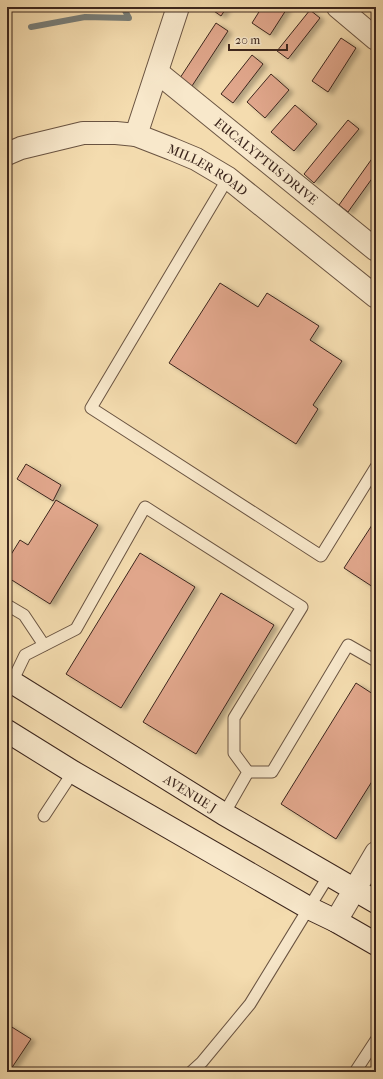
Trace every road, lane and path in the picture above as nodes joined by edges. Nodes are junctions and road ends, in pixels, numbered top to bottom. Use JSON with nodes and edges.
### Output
{"nodes":[{"id":1,"x":178,"y":7,"type":"edge"},
{"id":2,"x":338,"y":7,"type":"edge"},
{"id":3,"x":376,"y":39,"type":"edge"},
{"id":4,"x":157,"y":72,"type":"junction"},
{"id":5,"x":136,"y":135,"type":"junction"},
{"id":6,"x":7,"y":154,"type":"edge"},
{"id":7,"x":228,"y":178,"type":"junction"},
{"id":8,"x":376,"y":250,"type":"edge"},
{"id":9,"x":376,"y":297,"type":"edge"},
{"id":10,"x":376,"y":467,"type":"edge"},
{"id":11,"x":7,"y":605,"type":"edge"},
{"id":12,"x":44,"y":645,"type":"junction"},
{"id":13,"x":376,"y":661,"type":"edge"},
{"id":14,"x":9,"y":680,"type":"edge"},
{"id":15,"x":7,"y":731,"type":"edge"},
{"id":16,"x":73,"y":772,"type":"junction"},
{"id":17,"x":248,"y":772,"type":"junction"},
{"id":18,"x":224,"y":814,"type":"junction"},
{"id":19,"x":44,"y":816,"type":"dead end"},
{"id":20,"x":376,"y":853,"type":"edge"},
{"id":21,"x":329,"y":875,"type":"junction"},
{"id":22,"x":354,"y":890,"type":"junction"},
{"id":23,"x":376,"y":902,"type":"edge"},
{"id":24,"x":309,"y":908,"type":"junction"},
{"id":25,"x":336,"y":920,"type":"junction"},
{"id":26,"x":376,"y":944,"type":"edge"},
{"id":27,"x":376,"y":1040,"type":"edge"},
{"id":28,"x":191,"y":1072,"type":"edge"},
{"id":29,"x":355,"y":1072,"type":"edge"}],
"edges":[{"from":1,"to":4,"type":"street"},
{"from":2,"to":3,"type":"street"},
{"from":4,"to":5,"type":"street"},
{"from":4,"to":8,"type":"street","name":"EUCALYPTUS DRIVE"},
{"from":5,"to":6,"type":"street","name":"MILLER ROAD"},
{"from":5,"to":7,"type":"street","name":"MILLER ROAD"},
{"from":7,"to":9,"type":"street","name":"MILLER ROAD"},
{"from":7,"to":10,"type":"lane"},
{"from":11,"to":12,"type":"lane"},
{"from":12,"to":14,"type":"lane"},
{"from":12,"to":17,"type":"lane"},
{"from":13,"to":17,"type":"lane"},
{"from":14,"to":18,"type":"street","name":"AVENUE J"},
{"from":15,"to":16,"type":"street"},
{"from":16,"to":19,"type":"lane"},
{"from":16,"to":24,"type":"street"},
{"from":17,"to":18,"type":"lane"},
{"from":18,"to":21,"type":"street","name":"AVENUE J"},
{"from":20,"to":22,"type":"street"},
{"from":21,"to":22,"type":"street","name":"AVENUE J"},
{"from":21,"to":24,"type":"lane"},
{"from":22,"to":23,"type":"street","name":"AVENUE J"},
{"from":22,"to":25,"type":"street"},
{"from":24,"to":25,"type":"street"},
{"from":24,"to":28,"type":"lane"},
{"from":25,"to":26,"type":"street"},
{"from":27,"to":29,"type":"lane"}]}
